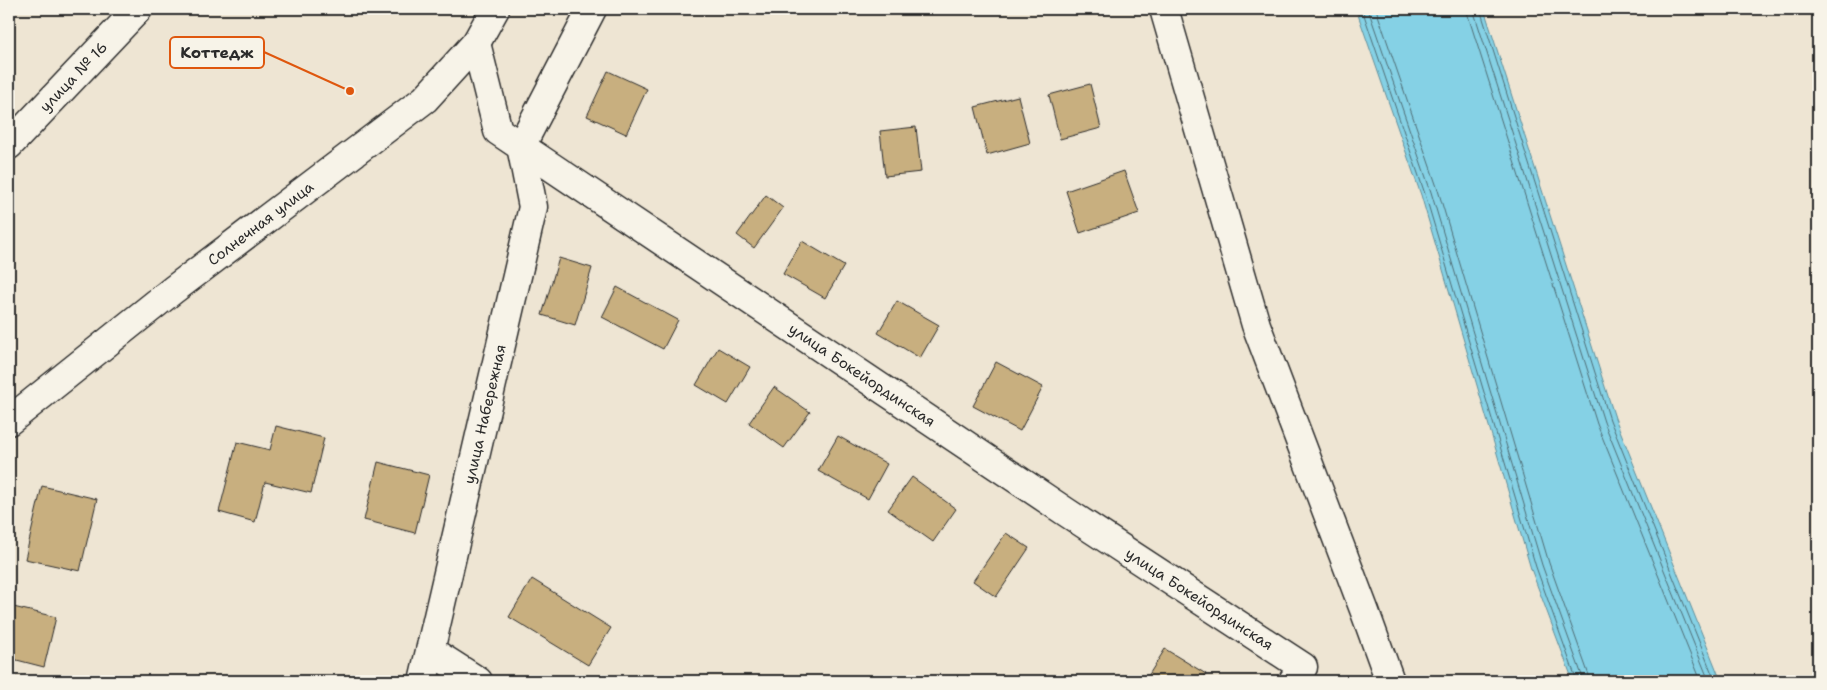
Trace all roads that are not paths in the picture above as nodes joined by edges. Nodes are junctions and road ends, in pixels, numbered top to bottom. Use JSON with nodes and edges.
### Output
{"nodes":[{"id":1,"x":138,"y":9,"type":"edge"},
{"id":2,"x":495,"y":9,"type":"edge"},
{"id":3,"x":592,"y":9,"type":"edge"},
{"id":4,"x":1164,"y":9,"type":"edge"},
{"id":5,"x":476,"y":43,"type":"junction"},
{"id":6,"x":9,"y":145,"type":"edge"},
{"id":7,"x":521,"y":146,"type":"junction"},
{"id":8,"x":9,"y":421,"type":"edge"},
{"id":9,"x":431,"y":651,"type":"junction"},
{"id":10,"x":1298,"y":674,"type":"edge"},
{"id":11,"x":423,"y":681,"type":"edge"},
{"id":12,"x":478,"y":681,"type":"edge"},
{"id":13,"x":1390,"y":681,"type":"edge"}],
"edges":[{"from":1,"to":6,"type":"street","name":"улица № 16"},
{"from":2,"to":5,"type":"street","name":"Солнечная улица"},
{"from":3,"to":7,"type":"street"},
{"from":4,"to":13,"type":"street"},
{"from":5,"to":7,"type":"street","name":"улица Бокейординская"},
{"from":5,"to":8,"type":"street","name":"Солнечная улица"},
{"from":7,"to":9,"type":"street","name":"улица Набережная"},
{"from":7,"to":10,"type":"street","name":"улица Бокейординская"},
{"from":9,"to":11,"type":"street","name":"улица Набережная"},
{"from":9,"to":12,"type":"street"}]}
